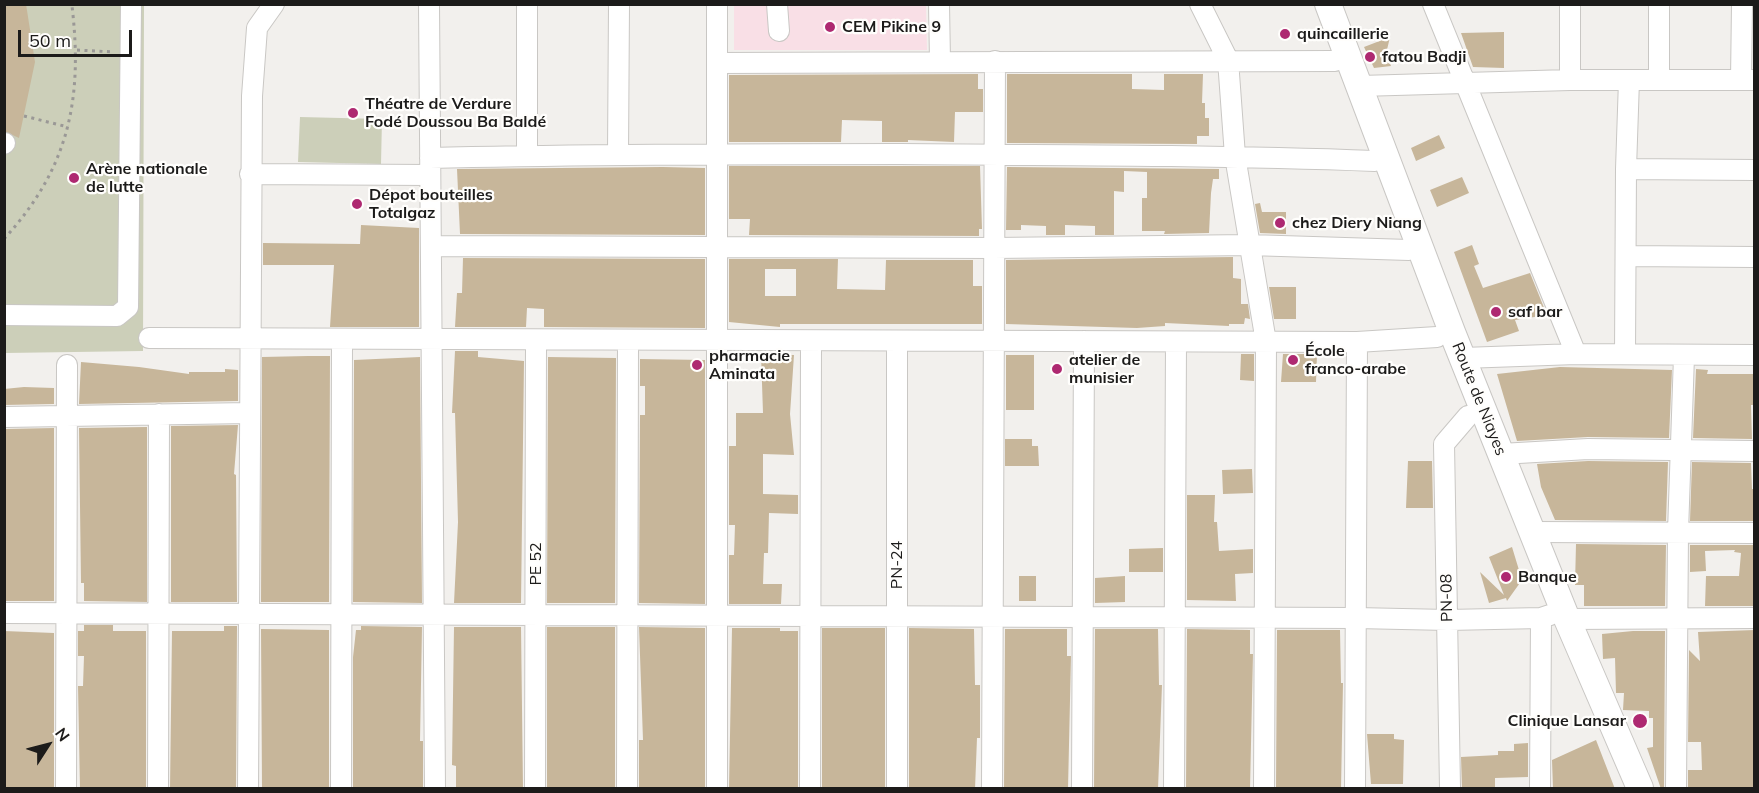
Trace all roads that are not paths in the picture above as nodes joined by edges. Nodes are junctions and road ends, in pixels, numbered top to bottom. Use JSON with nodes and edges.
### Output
{"nodes":[{"id":1,"x":131,"y":4,"type":"edge"},
{"id":2,"x":274,"y":4,"type":"edge"},
{"id":3,"x":429,"y":4,"type":"edge"},
{"id":4,"x":527,"y":4,"type":"edge"},
{"id":5,"x":619,"y":4,"type":"edge"},
{"id":6,"x":717,"y":4,"type":"edge"},
{"id":7,"x":777,"y":4,"type":"edge"},
{"id":8,"x":939,"y":4,"type":"edge"},
{"id":9,"x":1200,"y":4,"type":"edge"},
{"id":10,"x":1313,"y":4,"type":"edge"},
{"id":11,"x":1328,"y":4,"type":"edge"},
{"id":12,"x":1433,"y":4,"type":"edge"},
{"id":13,"x":1570,"y":4,"type":"edge"},
{"id":14,"x":1659,"y":4,"type":"edge"},
{"id":15,"x":1742,"y":4,"type":"edge"},
{"id":16,"x":779,"y":31,"type":"dead end"},
{"id":17,"x":1228,"y":60,"type":"junction"},
{"id":18,"x":940,"y":61,"type":"junction"},
{"id":19,"x":994,"y":61,"type":"junction"},
{"id":20,"x":1335,"y":61,"type":"junction"},
{"id":21,"x":717,"y":63,"type":"junction"},
{"id":22,"x":1570,"y":80,"type":"junction"},
{"id":23,"x":1629,"y":80,"type":"junction"},
{"id":24,"x":1659,"y":80,"type":"junction"},
{"id":25,"x":1748,"y":80,"type":"edge"},
{"id":26,"x":1463,"y":81,"type":"junction"},
{"id":27,"x":1360,"y":86,"type":"junction"},
{"id":28,"x":618,"y":154,"type":"junction"},
{"id":29,"x":717,"y":154,"type":"junction"},
{"id":30,"x":994,"y":154,"type":"junction"},
{"id":31,"x":527,"y":155,"type":"junction"},
{"id":32,"x":1235,"y":156,"type":"junction"},
{"id":33,"x":1375,"y":161,"type":"junction"},
{"id":34,"x":430,"y":167,"type":"junction"},
{"id":35,"x":1626,"y":170,"type":"junction"},
{"id":36,"x":1755,"y":170,"type":"edge"},
{"id":37,"x":250,"y":174,"type":"junction"},
{"id":38,"x":1249,"y":245,"type":"junction"},
{"id":39,"x":430,"y":246,"type":"junction"},
{"id":40,"x":718,"y":248,"type":"junction"},
{"id":41,"x":994,"y":248,"type":"junction"},
{"id":42,"x":1409,"y":250,"type":"junction"},
{"id":43,"x":1626,"y":256,"type":"junction"},
{"id":44,"x":1755,"y":257,"type":"edge"},
{"id":45,"x":4,"y":315,"type":"edge"},
{"id":46,"x":148,"y":338,"type":"dead end"},
{"id":47,"x":1437,"y":338,"type":"junction"},
{"id":48,"x":249,"y":339,"type":"junction"},
{"id":49,"x":342,"y":339,"type":"junction"},
{"id":50,"x":431,"y":339,"type":"junction"},
{"id":51,"x":536,"y":340,"type":"junction"},
{"id":52,"x":628,"y":340,"type":"junction"},
{"id":53,"x":811,"y":340,"type":"junction"},
{"id":54,"x":717,"y":341,"type":"junction"},
{"id":55,"x":897,"y":341,"type":"junction"},
{"id":56,"x":993,"y":341,"type":"junction"},
{"id":57,"x":1084,"y":341,"type":"junction"},
{"id":58,"x":1176,"y":342,"type":"junction"},
{"id":59,"x":1266,"y":342,"type":"junction"},
{"id":60,"x":1357,"y":342,"type":"junction"},
{"id":61,"x":1576,"y":354,"type":"junction"},
{"id":62,"x":1624,"y":354,"type":"junction"},
{"id":63,"x":1755,"y":355,"type":"edge"},
{"id":64,"x":1683,"y":356,"type":"junction"},
{"id":65,"x":1463,"y":358,"type":"junction"},
{"id":66,"x":67,"y":365,"type":"dead end"},
{"id":67,"x":249,"y":413,"type":"junction"},
{"id":68,"x":159,"y":414,"type":"junction"},
{"id":69,"x":67,"y":415,"type":"junction"},
{"id":70,"x":1468,"y":416,"type":"junction"},
{"id":71,"x":4,"y":417,"type":"edge"},
{"id":72,"x":1680,"y":451,"type":"junction"},
{"id":73,"x":1755,"y":451,"type":"edge"},
{"id":74,"x":1501,"y":454,"type":"junction"},
{"id":75,"x":1534,"y":532,"type":"junction"},
{"id":76,"x":1678,"y":532,"type":"junction"},
{"id":77,"x":1755,"y":533,"type":"edge"},
{"id":78,"x":4,"y":613,"type":"edge"},
{"id":79,"x":66,"y":613,"type":"junction"},
{"id":80,"x":159,"y":614,"type":"junction"},
{"id":81,"x":249,"y":614,"type":"junction"},
{"id":82,"x":342,"y":614,"type":"junction"},
{"id":83,"x":434,"y":615,"type":"junction"},
{"id":84,"x":536,"y":615,"type":"junction"},
{"id":85,"x":627,"y":615,"type":"junction"},
{"id":86,"x":717,"y":616,"type":"junction"},
{"id":87,"x":810,"y":616,"type":"junction"},
{"id":88,"x":897,"y":616,"type":"junction"},
{"id":89,"x":992,"y":616,"type":"junction"},
{"id":90,"x":1083,"y":617,"type":"junction"},
{"id":91,"x":1175,"y":617,"type":"junction"},
{"id":92,"x":1265,"y":617,"type":"junction"},
{"id":93,"x":1553,"y":617,"type":"junction"},
{"id":94,"x":1678,"y":617,"type":"junction"},
{"id":95,"x":1356,"y":618,"type":"junction"},
{"id":96,"x":1755,"y":618,"type":"edge"},
{"id":97,"x":1448,"y":620,"type":"junction"},
{"id":98,"x":66,"y":789,"type":"edge"},
{"id":99,"x":158,"y":789,"type":"edge"},
{"id":100,"x":248,"y":789,"type":"edge"},
{"id":101,"x":341,"y":789,"type":"edge"},
{"id":102,"x":435,"y":789,"type":"edge"},
{"id":103,"x":535,"y":789,"type":"edge"},
{"id":104,"x":627,"y":789,"type":"edge"},
{"id":105,"x":717,"y":789,"type":"edge"},
{"id":106,"x":810,"y":789,"type":"edge"},
{"id":107,"x":897,"y":789,"type":"edge"},
{"id":108,"x":992,"y":789,"type":"edge"},
{"id":109,"x":1082,"y":789,"type":"edge"},
{"id":110,"x":1174,"y":789,"type":"edge"},
{"id":111,"x":1264,"y":789,"type":"edge"},
{"id":112,"x":1355,"y":789,"type":"edge"},
{"id":113,"x":1450,"y":789,"type":"edge"},
{"id":114,"x":1540,"y":789,"type":"edge"},
{"id":115,"x":1624,"y":789,"type":"edge"},
{"id":116,"x":1640,"y":789,"type":"edge"},
{"id":117,"x":1676,"y":789,"type":"edge"}],
"edges":[{"from":1,"to":45,"type":"street"},
{"from":2,"to":37,"type":"street"},
{"from":3,"to":34,"type":"street"},
{"from":4,"to":31,"type":"street"},
{"from":5,"to":28,"type":"street"},
{"from":6,"to":21,"type":"street"},
{"from":7,"to":16,"type":"street"},
{"from":8,"to":18,"type":"street"},
{"from":9,"to":17,"type":"street"},
{"from":10,"to":20,"type":"main road","name":"Route de Niayes"},
{"from":11,"to":27,"type":"main road","name":"Route de Niayes"},
{"from":12,"to":26,"type":"street"},
{"from":13,"to":22,"type":"street"},
{"from":14,"to":24,"type":"street"},
{"from":15,"to":25,"type":"street"},
{"from":17,"to":19,"type":"street"},
{"from":17,"to":20,"type":"street"},
{"from":17,"to":32,"type":"street"},
{"from":18,"to":19,"type":"street"},
{"from":18,"to":21,"type":"street"},
{"from":19,"to":30,"type":"street"},
{"from":20,"to":33,"type":"main road","name":"Route de Niayes"},
{"from":21,"to":29,"type":"street"},
{"from":22,"to":23,"type":"street"},
{"from":22,"to":26,"type":"street"},
{"from":23,"to":24,"type":"street"},
{"from":23,"to":35,"type":"street"},
{"from":24,"to":25,"type":"street"},
{"from":26,"to":27,"type":"street"},
{"from":26,"to":61,"type":"street"},
{"from":27,"to":65,"type":"main road","name":"Route de Niayes"},
{"from":28,"to":29,"type":"street"},
{"from":28,"to":31,"type":"street"},
{"from":29,"to":30,"type":"street"},
{"from":29,"to":40,"type":"street"},
{"from":30,"to":32,"type":"street"},
{"from":30,"to":41,"type":"street"},
{"from":31,"to":34,"type":"street"},
{"from":32,"to":33,"type":"street"},
{"from":32,"to":38,"type":"street"},
{"from":33,"to":42,"type":"main road","name":"Route de Niayes"},
{"from":34,"to":37,"type":"street"},
{"from":34,"to":39,"type":"street"},
{"from":35,"to":36,"type":"street"},
{"from":35,"to":43,"type":"street"},
{"from":37,"to":48,"type":"street"},
{"from":38,"to":41,"type":"street"},
{"from":38,"to":42,"type":"street"},
{"from":38,"to":59,"type":"street"},
{"from":39,"to":40,"type":"street"},
{"from":39,"to":50,"type":"street"},
{"from":40,"to":41,"type":"street"},
{"from":40,"to":54,"type":"street"},
{"from":41,"to":56,"type":"street"},
{"from":42,"to":47,"type":"main road","name":"Route de Niayes"},
{"from":43,"to":44,"type":"street"},
{"from":43,"to":62,"type":"street"},
{"from":46,"to":48,"type":"street"},
{"from":47,"to":60,"type":"street"},
{"from":47,"to":70,"type":"main road","name":"Route de Niayes"},
{"from":48,"to":49,"type":"street"},
{"from":48,"to":67,"type":"street"},
{"from":49,"to":50,"type":"street"},
{"from":49,"to":82,"type":"street"},
{"from":50,"to":51,"type":"street"},
{"from":50,"to":83,"type":"street"},
{"from":51,"to":52,"type":"street"},
{"from":51,"to":84,"type":"street","name":"PE 52"},
{"from":52,"to":54,"type":"street"},
{"from":52,"to":85,"type":"street"},
{"from":53,"to":54,"type":"street"},
{"from":53,"to":55,"type":"street"},
{"from":53,"to":87,"type":"street"},
{"from":54,"to":86,"type":"street"},
{"from":55,"to":56,"type":"street"},
{"from":55,"to":88,"type":"street","name":"PN-24"},
{"from":56,"to":57,"type":"street"},
{"from":56,"to":89,"type":"street"},
{"from":57,"to":58,"type":"street"},
{"from":57,"to":90,"type":"street"},
{"from":58,"to":59,"type":"street"},
{"from":58,"to":91,"type":"street"},
{"from":59,"to":60,"type":"street"},
{"from":59,"to":92,"type":"street"},
{"from":60,"to":95,"type":"street"},
{"from":61,"to":62,"type":"street"},
{"from":61,"to":65,"type":"street"},
{"from":62,"to":64,"type":"street"},
{"from":63,"to":64,"type":"street"},
{"from":64,"to":72,"type":"street"},
{"from":65,"to":74,"type":"main road","name":"Route de Niayes"},
{"from":66,"to":69,"type":"street"},
{"from":67,"to":68,"type":"street"},
{"from":67,"to":81,"type":"street"},
{"from":68,"to":69,"type":"street"},
{"from":68,"to":80,"type":"street"},
{"from":69,"to":71,"type":"street"},
{"from":69,"to":79,"type":"street"},
{"from":70,"to":93,"type":"main road","name":"Route de Niayes"},
{"from":70,"to":97,"type":"street","name":"PN-08"},
{"from":72,"to":73,"type":"street"},
{"from":72,"to":74,"type":"street"},
{"from":72,"to":76,"type":"street"},
{"from":74,"to":75,"type":"main road","name":"Route de Niayes"},
{"from":75,"to":76,"type":"street"},
{"from":75,"to":93,"type":"main road","name":"Route de Niayes"},
{"from":76,"to":77,"type":"street"},
{"from":76,"to":94,"type":"street"},
{"from":78,"to":79,"type":"street"},
{"from":79,"to":80,"type":"street"},
{"from":79,"to":98,"type":"street"},
{"from":80,"to":81,"type":"street"},
{"from":80,"to":99,"type":"street"},
{"from":81,"to":82,"type":"street"},
{"from":81,"to":100,"type":"street"},
{"from":82,"to":83,"type":"street"},
{"from":82,"to":101,"type":"street"},
{"from":83,"to":84,"type":"street"},
{"from":83,"to":102,"type":"street"},
{"from":84,"to":85,"type":"street"},
{"from":84,"to":103,"type":"street","name":"PE 52"},
{"from":85,"to":86,"type":"street"},
{"from":85,"to":104,"type":"street"},
{"from":86,"to":87,"type":"street"},
{"from":86,"to":105,"type":"street"},
{"from":87,"to":88,"type":"street"},
{"from":87,"to":106,"type":"street"},
{"from":88,"to":89,"type":"street"},
{"from":88,"to":107,"type":"street","name":"PN-24"},
{"from":89,"to":90,"type":"street"},
{"from":89,"to":108,"type":"street"},
{"from":90,"to":91,"type":"street"},
{"from":90,"to":109,"type":"street"},
{"from":91,"to":92,"type":"street"},
{"from":91,"to":110,"type":"street"},
{"from":92,"to":95,"type":"street"},
{"from":92,"to":111,"type":"street"},
{"from":93,"to":94,"type":"street"},
{"from":93,"to":97,"type":"street"},
{"from":93,"to":114,"type":"street"},
{"from":93,"to":115,"type":"main road","name":"Route de Niayes"},
{"from":93,"to":116,"type":"main road","name":"Route de Niayes"},
{"from":94,"to":96,"type":"street"},
{"from":94,"to":117,"type":"street"},
{"from":95,"to":97,"type":"street"},
{"from":95,"to":112,"type":"street"},
{"from":97,"to":113,"type":"street","name":"PN-08"}]}
